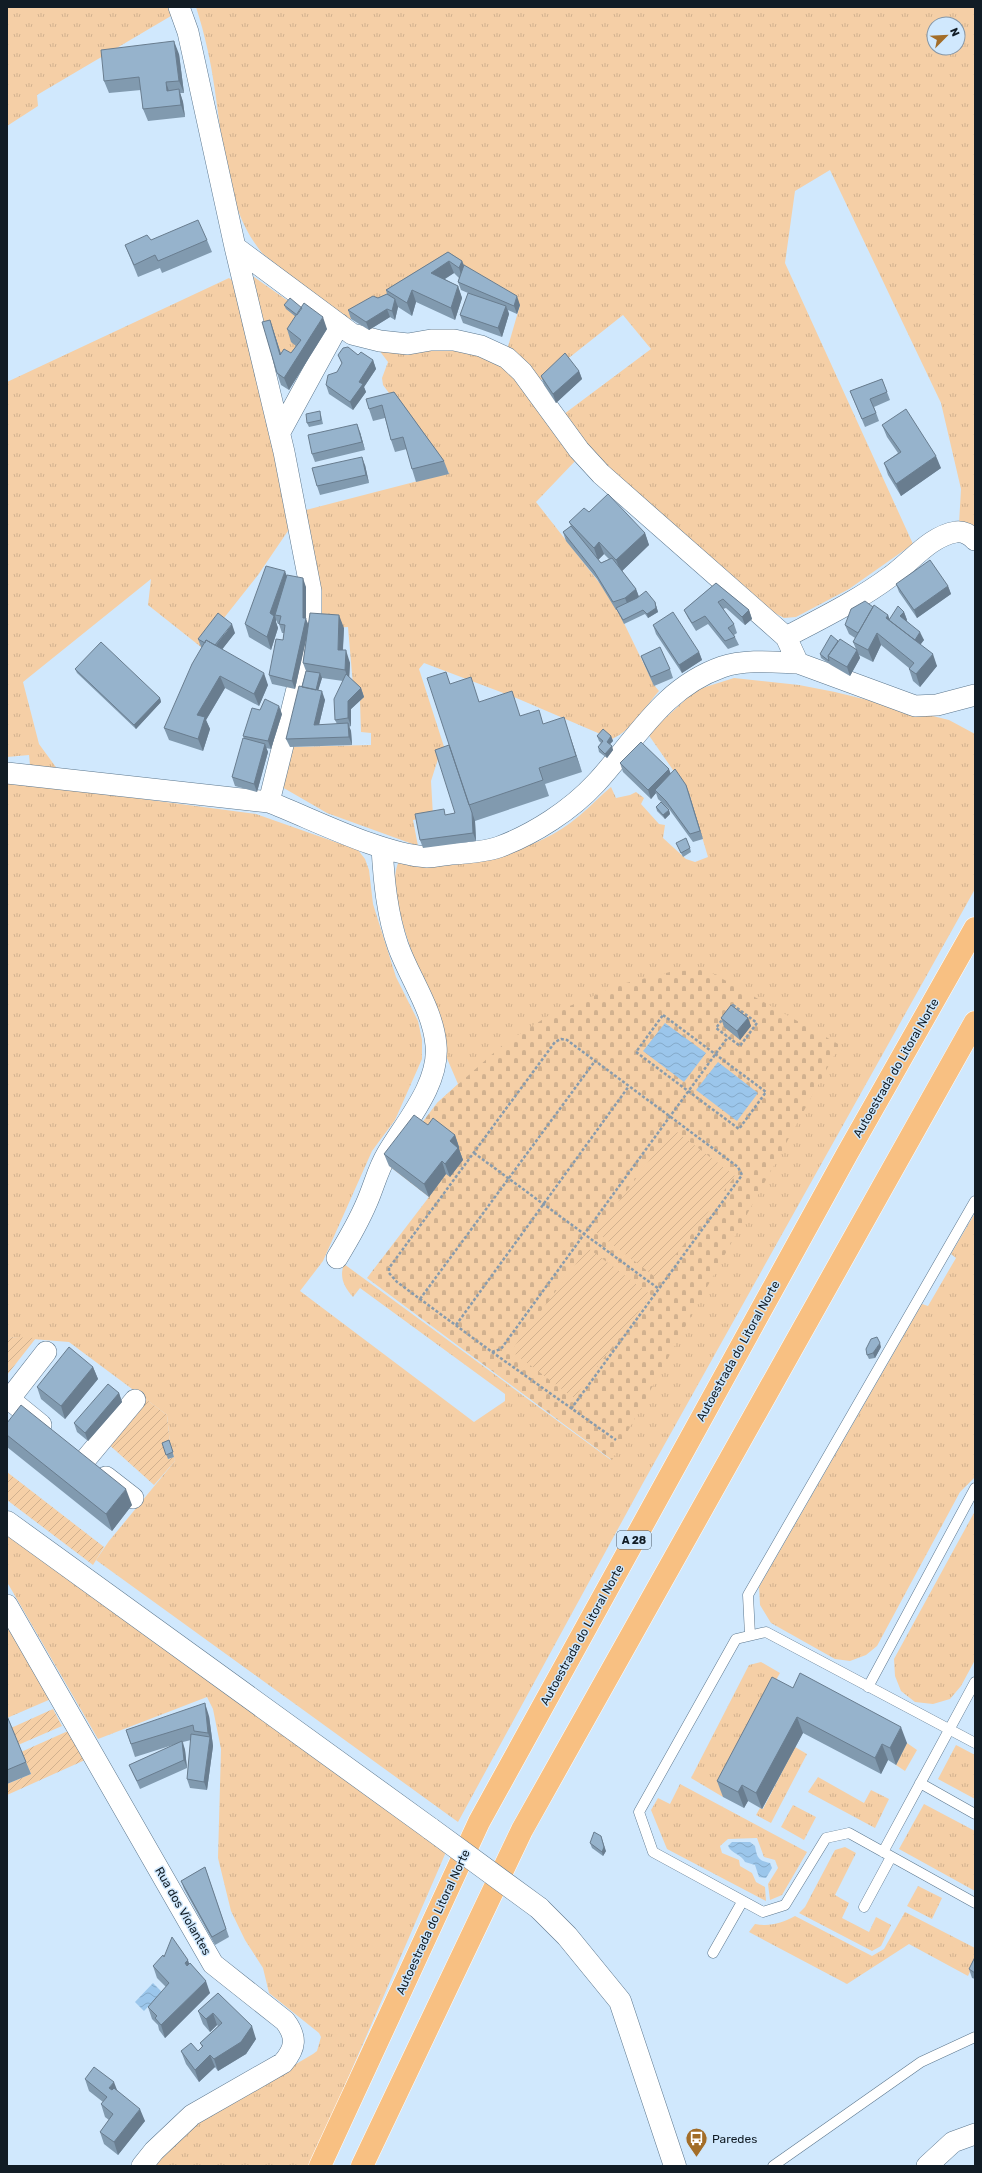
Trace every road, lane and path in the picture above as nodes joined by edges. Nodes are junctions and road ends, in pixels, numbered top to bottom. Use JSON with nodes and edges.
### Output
{"nodes":[{"id":1,"x":179,"y":7,"type":"edge"},
{"id":2,"x":235,"y":247,"type":"junction"},
{"id":3,"x":339,"y":324,"type":"junction"},
{"id":4,"x":280,"y":432,"type":"junction"},
{"id":5,"x":975,"y":540,"type":"edge"},
{"id":6,"x":786,"y":637,"type":"junction"},
{"id":7,"x":798,"y":663,"type":"junction"},
{"id":8,"x":975,"y":695,"type":"edge"},
{"id":9,"x":7,"y":773,"type":"edge"},
{"id":10,"x":269,"y":802,"type":"junction"},
{"id":11,"x":382,"y":848,"type":"junction"},
{"id":12,"x":975,"y":928,"type":"edge"},
{"id":13,"x":975,"y":1022,"type":"edge"},
{"id":14,"x":728,"y":1037,"type":"junction"},
{"id":15,"x":716,"y":1054,"type":"junction"},
{"id":16,"x":595,"y":1061,"type":"junction"},
{"id":17,"x":629,"y":1086,"type":"junction"},
{"id":18,"x":688,"y":1091,"type":"junction"},
{"id":19,"x":670,"y":1116,"type":"junction"},
{"id":20,"x":474,"y":1153,"type":"junction"},
{"id":21,"x":508,"y":1178,"type":"junction"},
{"id":22,"x":975,"y":1201,"type":"edge"},
{"id":23,"x":544,"y":1204,"type":"junction"},
{"id":24,"x":584,"y":1234,"type":"junction"},
{"id":25,"x":337,"y":1258,"type":"dead end"},
{"id":26,"x":659,"y":1289,"type":"junction"},
{"id":27,"x":420,"y":1299,"type":"junction"},
{"id":28,"x":456,"y":1325,"type":"junction"},
{"id":29,"x":46,"y":1352,"type":"dead end"},
{"id":30,"x":492,"y":1352,"type":"junction"},
{"id":31,"x":8,"y":1400,"type":"edge"},
{"id":32,"x":135,"y":1400,"type":"dead end"},
{"id":33,"x":571,"y":1409,"type":"junction"},
{"id":34,"x":616,"y":1440,"type":"dead end"},
{"id":35,"x":85,"y":1460,"type":"junction"},
{"id":36,"x":975,"y":1488,"type":"edge"},
{"id":37,"x":133,"y":1498,"type":"dead end"},
{"id":38,"x":8,"y":1524,"type":"edge"},
{"id":39,"x":7,"y":1605,"type":"edge"},
{"id":40,"x":750,"y":1635,"type":"junction"},
{"id":41,"x":975,"y":1682,"type":"edge"},
{"id":42,"x":868,"y":1687,"type":"junction"},
{"id":43,"x":949,"y":1730,"type":"junction"},
{"id":44,"x":975,"y":1744,"type":"edge"},
{"id":45,"x":920,"y":1783,"type":"junction"},
{"id":46,"x":975,"y":1814,"type":"edge"},
{"id":47,"x":887,"y":1854,"type":"junction"},
{"id":48,"x":742,"y":1902,"type":"junction"},
{"id":49,"x":975,"y":1903,"type":"edge"},
{"id":50,"x":864,"y":1907,"type":"dead end"},
{"id":51,"x":713,"y":1953,"type":"dead end"},
{"id":52,"x":975,"y":2037,"type":"edge"},
{"id":53,"x":975,"y":2134,"type":"edge"},
{"id":54,"x":142,"y":2166,"type":"edge"},
{"id":55,"x":320,"y":2166,"type":"edge"},
{"id":56,"x":362,"y":2166,"type":"edge"},
{"id":57,"x":675,"y":2166,"type":"edge"},
{"id":58,"x":773,"y":2166,"type":"edge"},
{"id":59,"x":927,"y":2166,"type":"edge"}],
"edges":[{"from":1,"to":2,"type":"street"},
{"from":2,"to":3,"type":"street"},
{"from":2,"to":4,"type":"street"},
{"from":3,"to":4,"type":"street"},
{"from":3,"to":6,"type":"street"},
{"from":4,"to":10,"type":"street"},
{"from":5,"to":6,"type":"street"},
{"from":6,"to":7,"type":"street"},
{"from":7,"to":8,"type":"street"},
{"from":7,"to":11,"type":"street"},
{"from":9,"to":10,"type":"street"},
{"from":10,"to":11,"type":"street"},
{"from":11,"to":25,"type":"street"},
{"from":12,"to":55,"type":"highway","name":"Autoestrada do Litoral Norte","number":"A 28"},
{"from":13,"to":56,"type":"highway"},
{"from":14,"to":14,"type":"path"},
{"from":14,"to":15,"type":"path"},
{"from":15,"to":18,"type":"path"},
{"from":15,"to":18,"type":"path"},
{"from":15,"to":18,"type":"path"},
{"from":16,"to":17,"type":"path"},
{"from":16,"to":20,"type":"path"},
{"from":16,"to":21,"type":"path"},
{"from":17,"to":19,"type":"path"},
{"from":17,"to":23,"type":"path"},
{"from":18,"to":19,"type":"path"},
{"from":19,"to":24,"type":"path"},
{"from":19,"to":26,"type":"path"},
{"from":20,"to":21,"type":"path"},
{"from":20,"to":27,"type":"path"},
{"from":21,"to":23,"type":"path"},
{"from":21,"to":27,"type":"path"},
{"from":22,"to":40,"type":"lane"},
{"from":23,"to":24,"type":"path"},
{"from":23,"to":28,"type":"path"},
{"from":24,"to":26,"type":"path"},
{"from":24,"to":30,"type":"path"},
{"from":26,"to":33,"type":"path"},
{"from":27,"to":28,"type":"path"},
{"from":28,"to":30,"type":"path"},
{"from":29,"to":31,"type":"street"},
{"from":30,"to":33,"type":"path"},
{"from":31,"to":35,"type":"street"},
{"from":32,"to":35,"type":"street"},
{"from":33,"to":34,"type":"path"},
{"from":35,"to":37,"type":"street"},
{"from":36,"to":42,"type":"lane"},
{"from":38,"to":57,"type":"street","bridge":true},
{"from":39,"to":54,"type":"street","name":"Rua dos Violantes"},
{"from":40,"to":42,"type":"lane"},
{"from":40,"to":48,"type":"lane"},
{"from":41,"to":43,"type":"lane"},
{"from":42,"to":43,"type":"lane"},
{"from":43,"to":44,"type":"lane"},
{"from":43,"to":45,"type":"lane"},
{"from":45,"to":46,"type":"lane"},
{"from":45,"to":47,"type":"lane"},
{"from":47,"to":48,"type":"lane"},
{"from":47,"to":49,"type":"lane"},
{"from":47,"to":50,"type":"lane"},
{"from":48,"to":51,"type":"lane"},
{"from":52,"to":58,"type":"lane"},
{"from":53,"to":59,"type":"street"}]}
